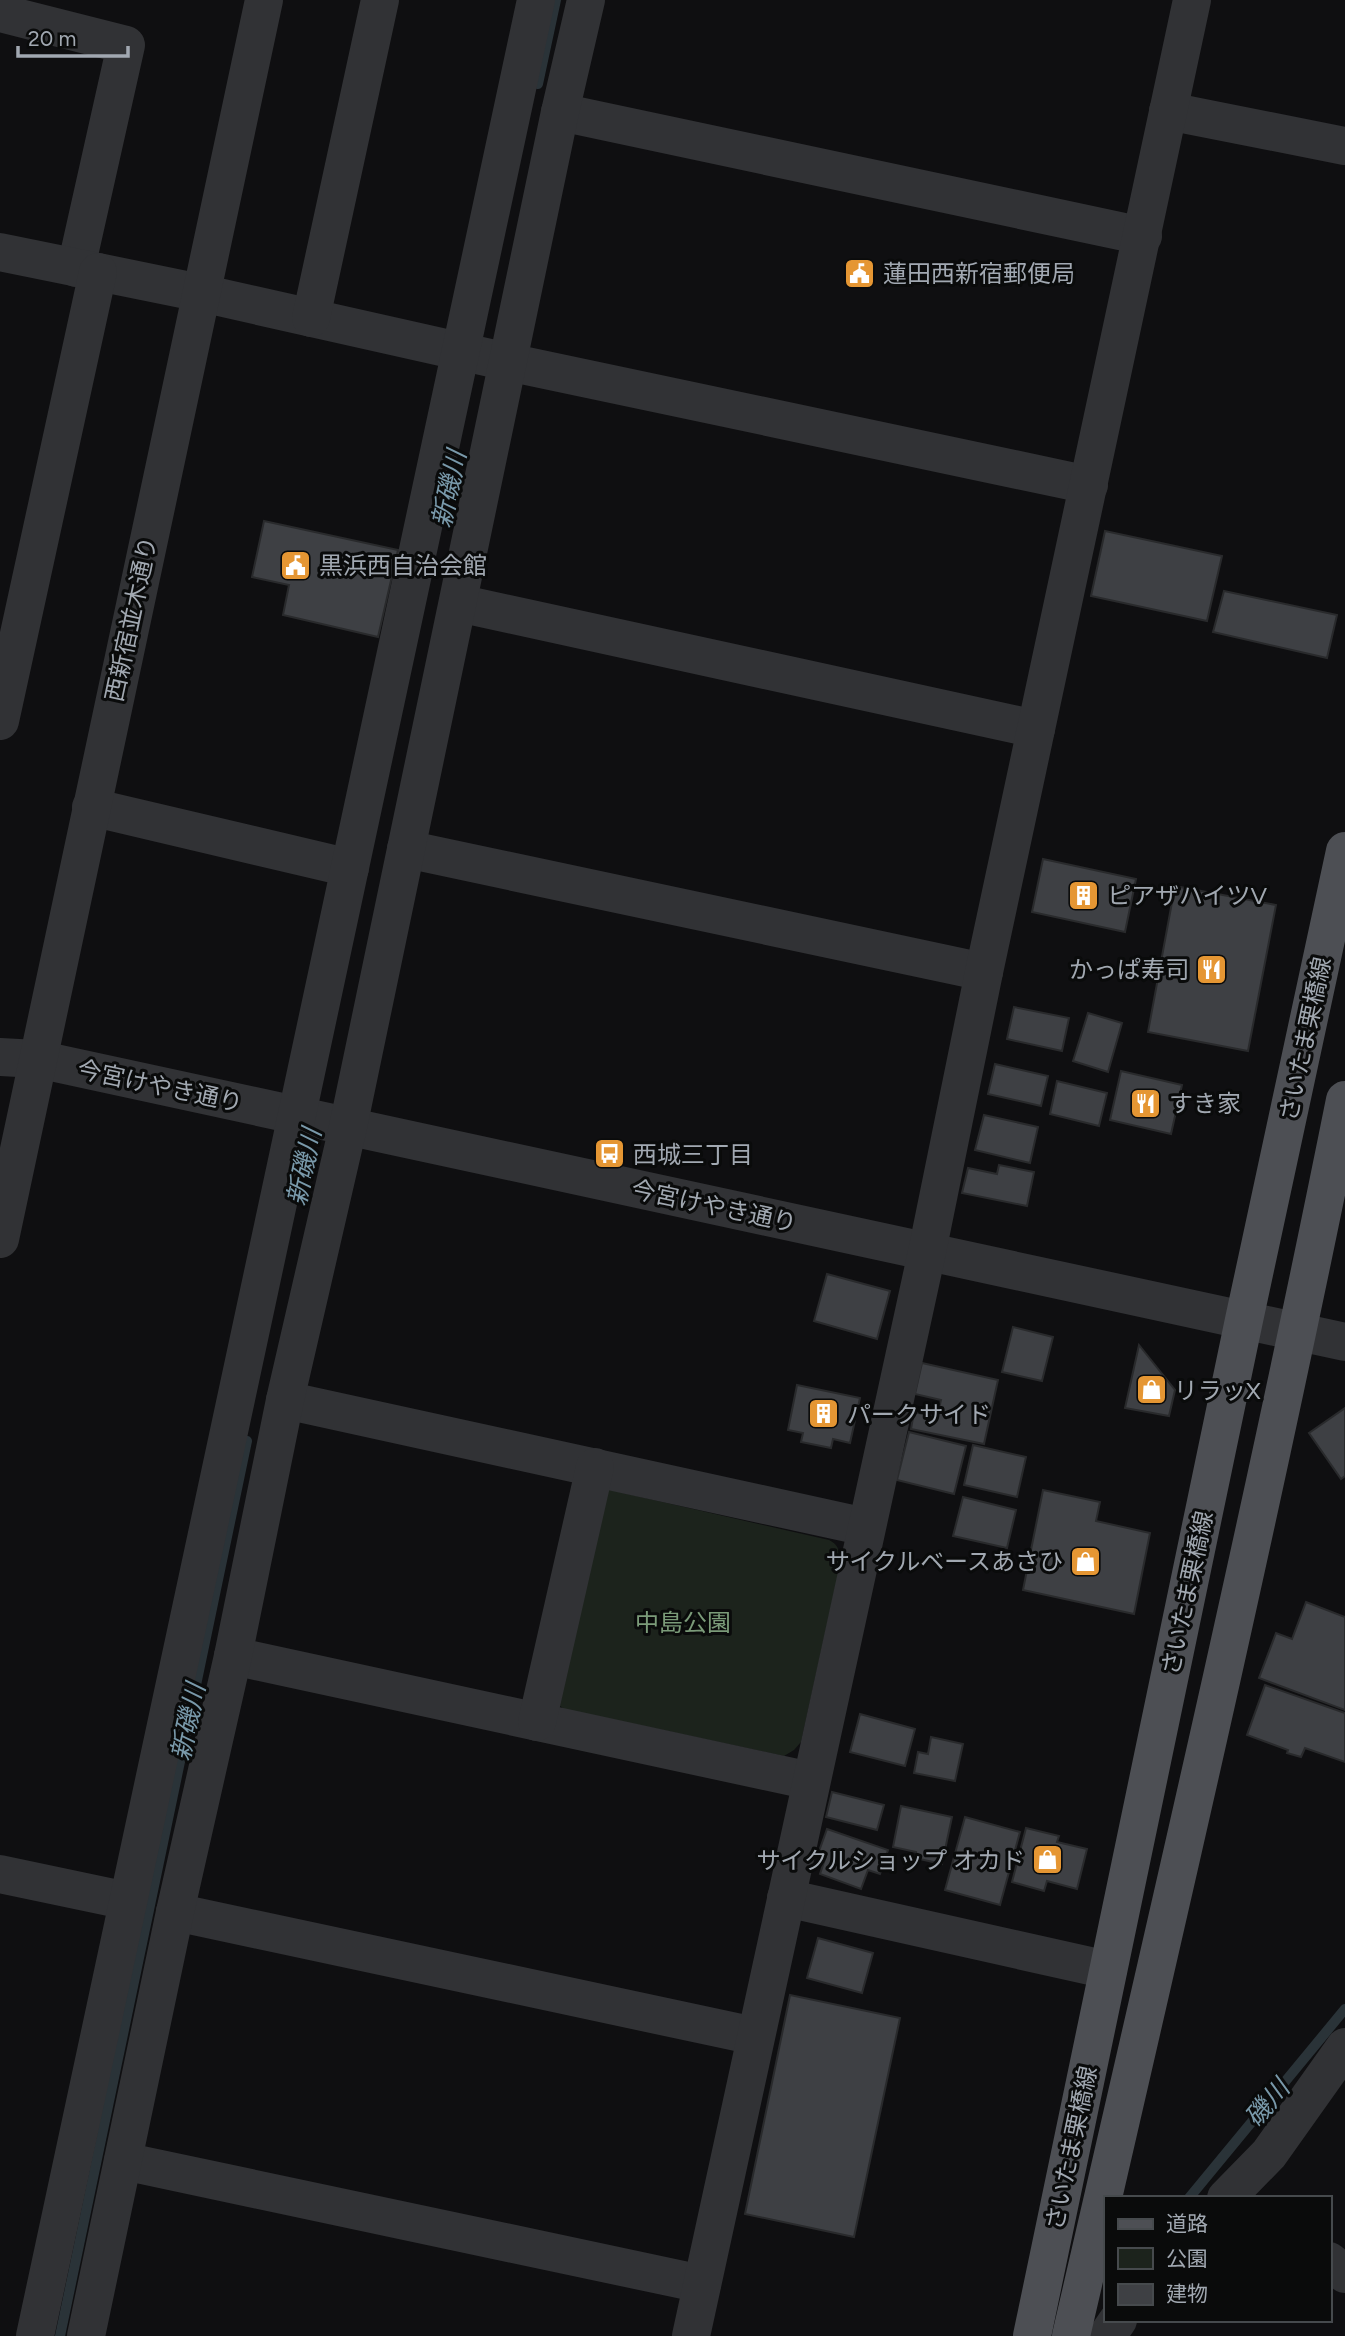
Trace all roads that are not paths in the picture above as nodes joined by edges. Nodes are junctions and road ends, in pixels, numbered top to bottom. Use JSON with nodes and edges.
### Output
{"nodes":[{"id":1,"x":264,"y":0,"type":"edge"},
{"id":2,"x":380,"y":0,"type":"edge"},
{"id":3,"x":536,"y":0,"type":"edge"},
{"id":4,"x":586,"y":0,"type":"edge"},
{"id":5,"x":1192,"y":0,"type":"edge"},
{"id":6,"x":0,"y":13,"type":"edge"},
{"id":7,"x":1168,"y":111,"type":"junction"},
{"id":8,"x":560,"y":112,"type":"junction"},
{"id":9,"x":1345,"y":146,"type":"edge"},
{"id":10,"x":1143,"y":236,"type":"junction"},
{"id":11,"x":0,"y":253,"type":"edge"},
{"id":12,"x":87,"y":270,"type":"junction"},
{"id":13,"x":201,"y":293,"type":"junction"},
{"id":14,"x":311,"y":318,"type":"junction"},
{"id":15,"x":460,"y":351,"type":"junction"},
{"id":16,"x":508,"y":362,"type":"junction"},
{"id":17,"x":1089,"y":485,"type":"junction"},
{"id":18,"x":458,"y":603,"type":"junction"},
{"id":19,"x":0,"y":721,"type":"edge"},
{"id":20,"x":1036,"y":729,"type":"junction"},
{"id":21,"x":91,"y":807,"type":"junction"},
{"id":22,"x":405,"y":849,"type":"junction"},
{"id":23,"x":1345,"y":851,"type":"edge"},
{"id":24,"x":350,"y":868,"type":"junction"},
{"id":25,"x":984,"y":972,"type":"junction"},
{"id":26,"x":0,"y":1057,"type":"edge"},
{"id":27,"x":37,"y":1059,"type":"junction"},
{"id":28,"x":1345,"y":1100,"type":"edge"},
{"id":29,"x":298,"y":1115,"type":"junction"},
{"id":30,"x":348,"y":1127,"type":"junction"},
{"id":31,"x":0,"y":1239,"type":"edge"},
{"id":32,"x":927,"y":1251,"type":"junction"},
{"id":33,"x":1244,"y":1320,"type":"junction"},
{"id":34,"x":1298,"y":1331,"type":"junction"},
{"id":35,"x":1345,"y":1342,"type":"edge"},
{"id":36,"x":285,"y":1401,"type":"junction"},
{"id":37,"x":595,"y":1468,"type":"junction"},
{"id":38,"x":866,"y":1527,"type":"junction"},
{"id":39,"x":233,"y":1656,"type":"junction"},
{"id":40,"x":537,"y":1722,"type":"junction"},
{"id":41,"x":811,"y":1781,"type":"junction"},
{"id":42,"x":0,"y":1874,"type":"edge"},
{"id":43,"x":786,"y":1898,"type":"junction"},
{"id":44,"x":128,"y":1901,"type":"junction"},
{"id":45,"x":175,"y":1912,"type":"junction"},
{"id":46,"x":1108,"y":1970,"type":"junction"},
{"id":47,"x":755,"y":2036,"type":"junction"},
{"id":48,"x":1345,"y":2047,"type":"edge"},
{"id":49,"x":123,"y":2161,"type":"junction"},
{"id":50,"x":1228,"y":2196,"type":"edge"},
{"id":51,"x":1331,"y":2263,"type":"edge"},
{"id":52,"x":1345,"y":2274,"type":"edge"},
{"id":53,"x":702,"y":2284,"type":"junction"},
{"id":54,"x":35,"y":2336,"type":"edge"},
{"id":55,"x":86,"y":2336,"type":"edge"},
{"id":56,"x":691,"y":2336,"type":"edge"},
{"id":57,"x":1032,"y":2336,"type":"edge"},
{"id":58,"x":1071,"y":2336,"type":"edge"}],
"edges":[{"from":1,"to":13,"type":"street","name":"西新宿並木通り"},
{"from":2,"to":14,"type":"street"},
{"from":3,"to":15,"type":"street"},
{"from":4,"to":8,"type":"street"},
{"from":5,"to":7,"type":"street"},
{"from":6,"to":12,"type":"street"},
{"from":7,"to":9,"type":"street"},
{"from":7,"to":10,"type":"street"},
{"from":8,"to":10,"type":"street"},
{"from":8,"to":16,"type":"street"},
{"from":10,"to":17,"type":"street"},
{"from":11,"to":12,"type":"street"},
{"from":12,"to":13,"type":"street"},
{"from":12,"to":19,"type":"street"},
{"from":13,"to":14,"type":"street"},
{"from":13,"to":21,"type":"street","name":"西新宿並木通り"},
{"from":14,"to":15,"type":"street"},
{"from":15,"to":16,"type":"street"},
{"from":15,"to":24,"type":"street"},
{"from":16,"to":17,"type":"street"},
{"from":16,"to":18,"type":"street"},
{"from":17,"to":20,"type":"street"},
{"from":18,"to":20,"type":"street"},
{"from":18,"to":22,"type":"street"},
{"from":20,"to":25,"type":"street"},
{"from":21,"to":24,"type":"street"},
{"from":21,"to":27,"type":"street","name":"西新宿並木通り"},
{"from":22,"to":25,"type":"street"},
{"from":22,"to":30,"type":"street"},
{"from":23,"to":33,"type":"main road","name":"さいたま栗橋線"},
{"from":24,"to":29,"type":"street"},
{"from":25,"to":32,"type":"street"},
{"from":26,"to":27,"type":"street","name":"今宮けやき通り"},
{"from":27,"to":29,"type":"street","name":"今宮けやき通り"},
{"from":27,"to":31,"type":"street","name":"西新宿並木通り"},
{"from":28,"to":34,"type":"main road","name":"さいたま栗橋線"},
{"from":29,"to":30,"type":"street","name":"今宮けやき通り"},
{"from":29,"to":44,"type":"street"},
{"from":30,"to":32,"type":"street","name":"今宮けやき通り"},
{"from":30,"to":36,"type":"street"},
{"from":32,"to":33,"type":"street","name":"今宮けやき通り"},
{"from":32,"to":38,"type":"street"},
{"from":33,"to":34,"type":"street","name":"今宮けやき通り"},
{"from":33,"to":46,"type":"main road","name":"さいたま栗橋線"},
{"from":34,"to":35,"type":"street","name":"今宮けやき通り"},
{"from":34,"to":58,"type":"main road","name":"さいたま栗橋線"},
{"from":36,"to":37,"type":"street"},
{"from":36,"to":39,"type":"street"},
{"from":37,"to":38,"type":"street"},
{"from":37,"to":40,"type":"street"},
{"from":38,"to":41,"type":"street"},
{"from":39,"to":40,"type":"street"},
{"from":39,"to":45,"type":"street"},
{"from":40,"to":41,"type":"street"},
{"from":41,"to":43,"type":"street"},
{"from":42,"to":44,"type":"street"},
{"from":43,"to":46,"type":"street"},
{"from":43,"to":47,"type":"street"},
{"from":44,"to":54,"type":"street"},
{"from":45,"to":47,"type":"street"},
{"from":45,"to":49,"type":"street"},
{"from":46,"to":57,"type":"main road","name":"さいたま栗橋線"},
{"from":47,"to":53,"type":"street"},
{"from":48,"to":50,"type":"street"},
{"from":49,"to":53,"type":"street"},
{"from":49,"to":55,"type":"street"},
{"from":51,"to":52,"type":"street"},
{"from":53,"to":56,"type":"street"}]}
